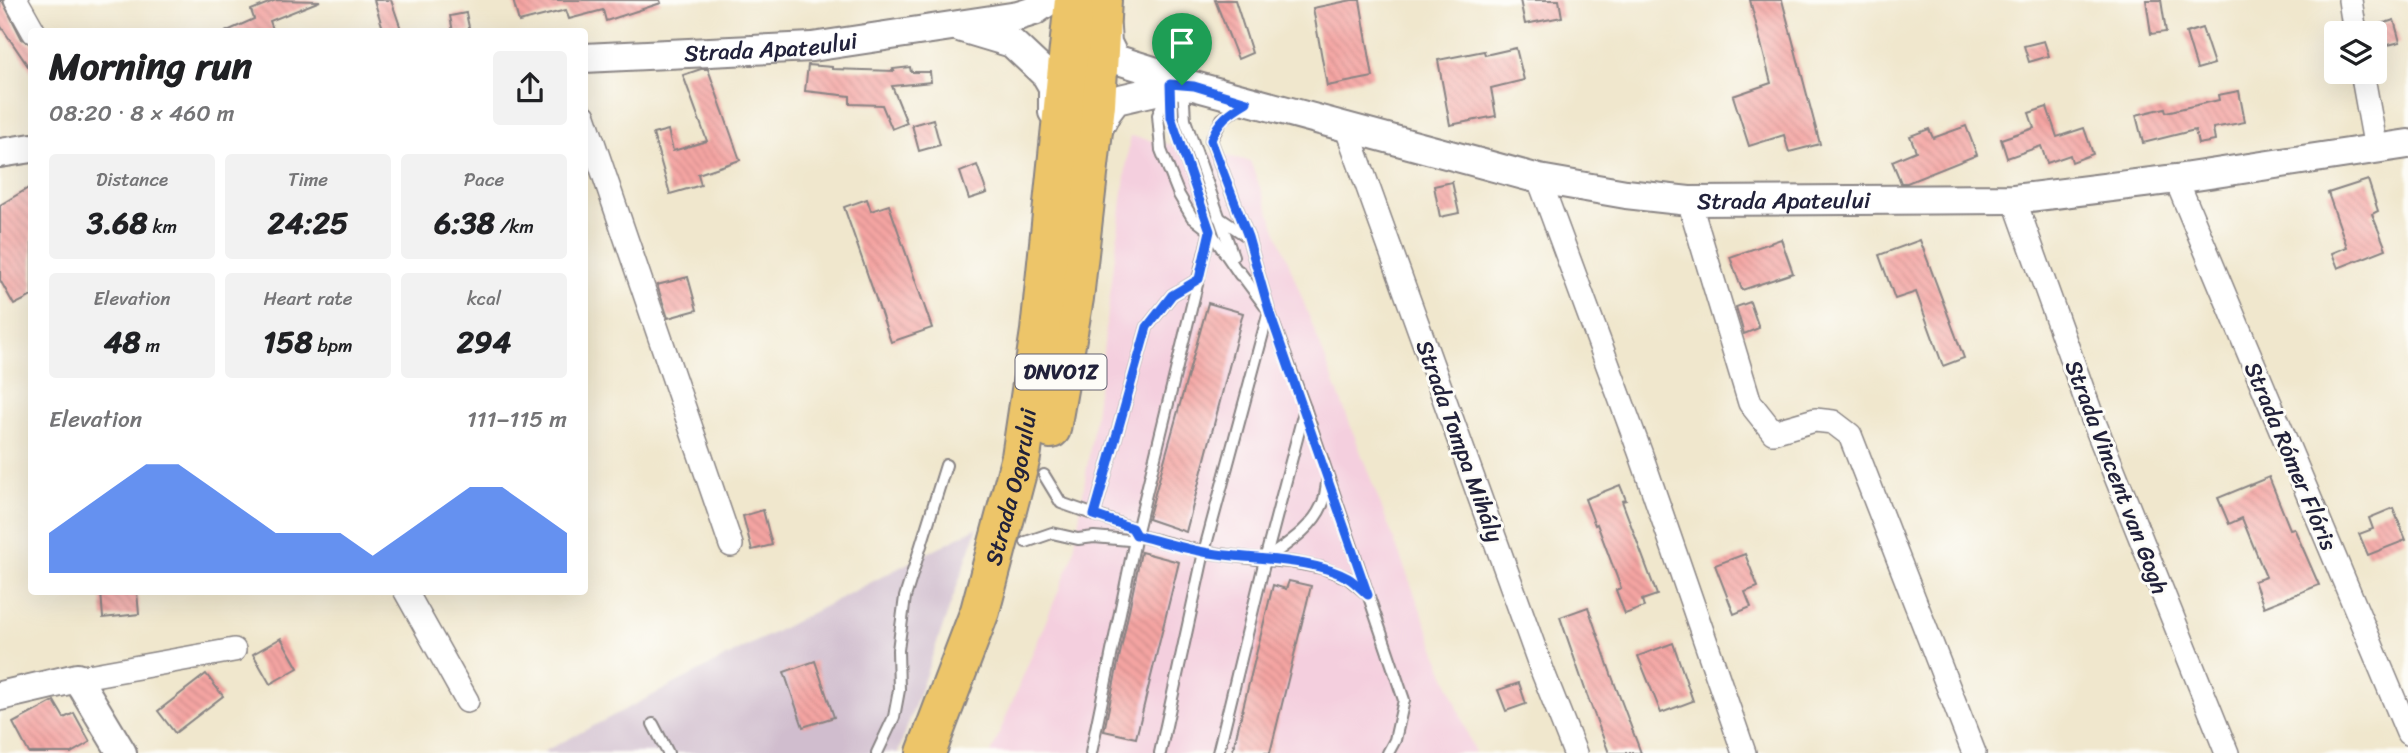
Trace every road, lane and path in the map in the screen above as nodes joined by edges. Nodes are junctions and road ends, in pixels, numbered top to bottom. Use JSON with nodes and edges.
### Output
{"nodes":[{"id":1,"x":16,"y":0,"type":"edge"},
{"id":2,"x":1050,"y":0,"type":"edge"},
{"id":3,"x":1074,"y":0,"type":"edge"},
{"id":4,"x":1103,"y":0,"type":"edge"},
{"id":5,"x":2350,"y":0,"type":"edge"},
{"id":6,"x":2354,"y":21,"type":"edge"},
{"id":7,"x":956,"y":26,"type":"junction"},
{"id":8,"x":32,"y":28,"type":"edge"},
{"id":9,"x":588,"y":58,"type":"edge"},
{"id":10,"x":2364,"y":84,"type":"edge"},
{"id":11,"x":1176,"y":85,"type":"junction"},
{"id":12,"x":1247,"y":102,"type":"junction"},
{"id":13,"x":588,"y":128,"type":"edge"},
{"id":14,"x":1347,"y":129,"type":"junction"},
{"id":15,"x":1092,"y":140,"type":"junction"},
{"id":16,"x":2408,"y":144,"type":"edge"},
{"id":17,"x":28,"y":148,"type":"edge"},
{"id":18,"x":2376,"y":149,"type":"junction"},
{"id":19,"x":0,"y":152,"type":"edge"},
{"id":20,"x":1539,"y":179,"type":"junction"},
{"id":21,"x":2176,"y":179,"type":"junction"},
{"id":22,"x":1053,"y":196,"type":"junction"},
{"id":23,"x":2014,"y":199,"type":"junction"},
{"id":24,"x":1689,"y":201,"type":"junction"},
{"id":25,"x":1218,"y":217,"type":"junction"},
{"id":26,"x":1210,"y":231,"type":"junction"},
{"id":27,"x":1248,"y":237,"type":"junction"},
{"id":28,"x":1240,"y":275,"type":"junction"},
{"id":29,"x":1199,"y":279,"type":"junction"},
{"id":30,"x":1269,"y":311,"type":"junction"},
{"id":31,"x":1304,"y":408,"type":"junction"},
{"id":32,"x":946,"y":465,"type":"dead end"},
{"id":33,"x":1044,"y":475,"type":"junction"},
{"id":34,"x":1328,"y":477,"type":"junction"},
{"id":35,"x":1094,"y":515,"type":"junction"},
{"id":36,"x":1136,"y":535,"type":"junction"},
{"id":37,"x":1026,"y":542,"type":"junction"},
{"id":38,"x":731,"y":545,"type":"dead end"},
{"id":39,"x":1204,"y":552,"type":"junction"},
{"id":40,"x":1265,"y":561,"type":"junction"},
{"id":41,"x":409,"y":595,"type":"edge"},
{"id":42,"x":1368,"y":595,"type":"junction"},
{"id":43,"x":234,"y":650,"type":"dead end"},
{"id":44,"x":77,"y":678,"type":"junction"},
{"id":45,"x":0,"y":696,"type":"edge"},
{"id":46,"x":467,"y":701,"type":"dead end"},
{"id":47,"x":653,"y":724,"type":"dead end"},
{"id":48,"x":2408,"y":733,"type":"edge"},
{"id":49,"x":1390,"y":751,"type":"edge"},
{"id":50,"x":122,"y":753,"type":"edge"},
{"id":51,"x":668,"y":753,"type":"edge"},
{"id":52,"x":877,"y":753,"type":"edge"},
{"id":53,"x":926,"y":753,"type":"edge"},
{"id":54,"x":954,"y":753,"type":"edge"},
{"id":55,"x":1091,"y":753,"type":"edge"},
{"id":56,"x":1160,"y":753,"type":"edge"},
{"id":57,"x":1218,"y":753,"type":"edge"},
{"id":58,"x":1575,"y":753,"type":"edge"},
{"id":59,"x":1744,"y":753,"type":"edge"},
{"id":60,"x":1974,"y":753,"type":"edge"},
{"id":61,"x":2227,"y":753,"type":"edge"}],
"edges":[{"from":1,"to":8,"type":"street"},
{"from":2,"to":7,"type":"street","name":"Strada Apateului"},
{"from":3,"to":22,"type":"highway","name":"Strada Ogorului","number":"DNVO1Z"},
{"from":4,"to":11,"type":"street","name":"Strada Apateului"},
{"from":4,"to":15,"type":"highway","name":"Strada Ogorului","number":"DNVO1Z"},
{"from":5,"to":6,"type":"street"},
{"from":7,"to":9,"type":"street","name":"Strada Apateului"},
{"from":7,"to":22,"type":"street","name":"Strada Apateului"},
{"from":10,"to":18,"type":"street"},
{"from":11,"to":12,"type":"street","name":"Strada Apateului"},
{"from":11,"to":15,"type":"street"},
{"from":11,"to":25,"type":"lane"},
{"from":11,"to":26,"type":"lane"},
{"from":11,"to":26,"type":"lane"},
{"from":12,"to":14,"type":"street","name":"Strada Apateului"},
{"from":12,"to":27,"type":"lane"},
{"from":13,"to":38,"type":"street"},
{"from":14,"to":20,"type":"street","name":"Strada Apateului"},
{"from":14,"to":58,"type":"street","name":"Strada Tompa Mihály"},
{"from":15,"to":33,"type":"highway","name":"Strada Ogorului","number":"DNVO1Z"},
{"from":16,"to":18,"type":"street","name":"Strada Apateului"},
{"from":17,"to":19,"type":"street"},
{"from":18,"to":21,"type":"street","name":"Strada Apateului"},
{"from":20,"to":24,"type":"street","name":"Strada Apateului"},
{"from":20,"to":59,"type":"street"},
{"from":21,"to":23,"type":"street","name":"Strada Apateului"},
{"from":21,"to":48,"type":"street","name":"Strada Rómer Flóris"},
{"from":22,"to":53,"type":"highway","name":"Strada Ogorului","number":"DNVO1Z"},
{"from":23,"to":24,"type":"street","name":"Strada Apateului"},
{"from":23,"to":61,"type":"street","name":"Strada Vincent van Gogh"},
{"from":24,"to":60,"type":"street"},
{"from":25,"to":27,"type":"lane"},
{"from":25,"to":28,"type":"lane"},
{"from":26,"to":28,"type":"lane"},
{"from":26,"to":29,"type":"lane"},
{"from":27,"to":30,"type":"lane"},
{"from":28,"to":30,"type":"lane"},
{"from":29,"to":35,"type":"lane"},
{"from":29,"to":36,"type":"lane"},
{"from":30,"to":31,"type":"lane"},
{"from":30,"to":39,"type":"lane"},
{"from":31,"to":34,"type":"lane"},
{"from":31,"to":40,"type":"lane"},
{"from":32,"to":52,"type":"lane"},
{"from":33,"to":35,"type":"lane"},
{"from":33,"to":37,"type":"highway","name":"Strada Ogorului","number":"DNVO1Z"},
{"from":34,"to":40,"type":"lane"},
{"from":34,"to":42,"type":"lane"},
{"from":35,"to":36,"type":"lane"},
{"from":36,"to":37,"type":"lane"},
{"from":36,"to":39,"type":"lane"},
{"from":36,"to":55,"type":"lane"},
{"from":37,"to":54,"type":"highway","name":"Strada Ogorului","number":"DNVO1Z"},
{"from":39,"to":40,"type":"lane"},
{"from":39,"to":56,"type":"lane"},
{"from":40,"to":42,"type":"lane"},
{"from":40,"to":57,"type":"lane"},
{"from":41,"to":46,"type":"street"},
{"from":42,"to":49,"type":"lane"},
{"from":43,"to":44,"type":"street"},
{"from":44,"to":45,"type":"street"},
{"from":44,"to":50,"type":"street"},
{"from":47,"to":51,"type":"lane"}]}
